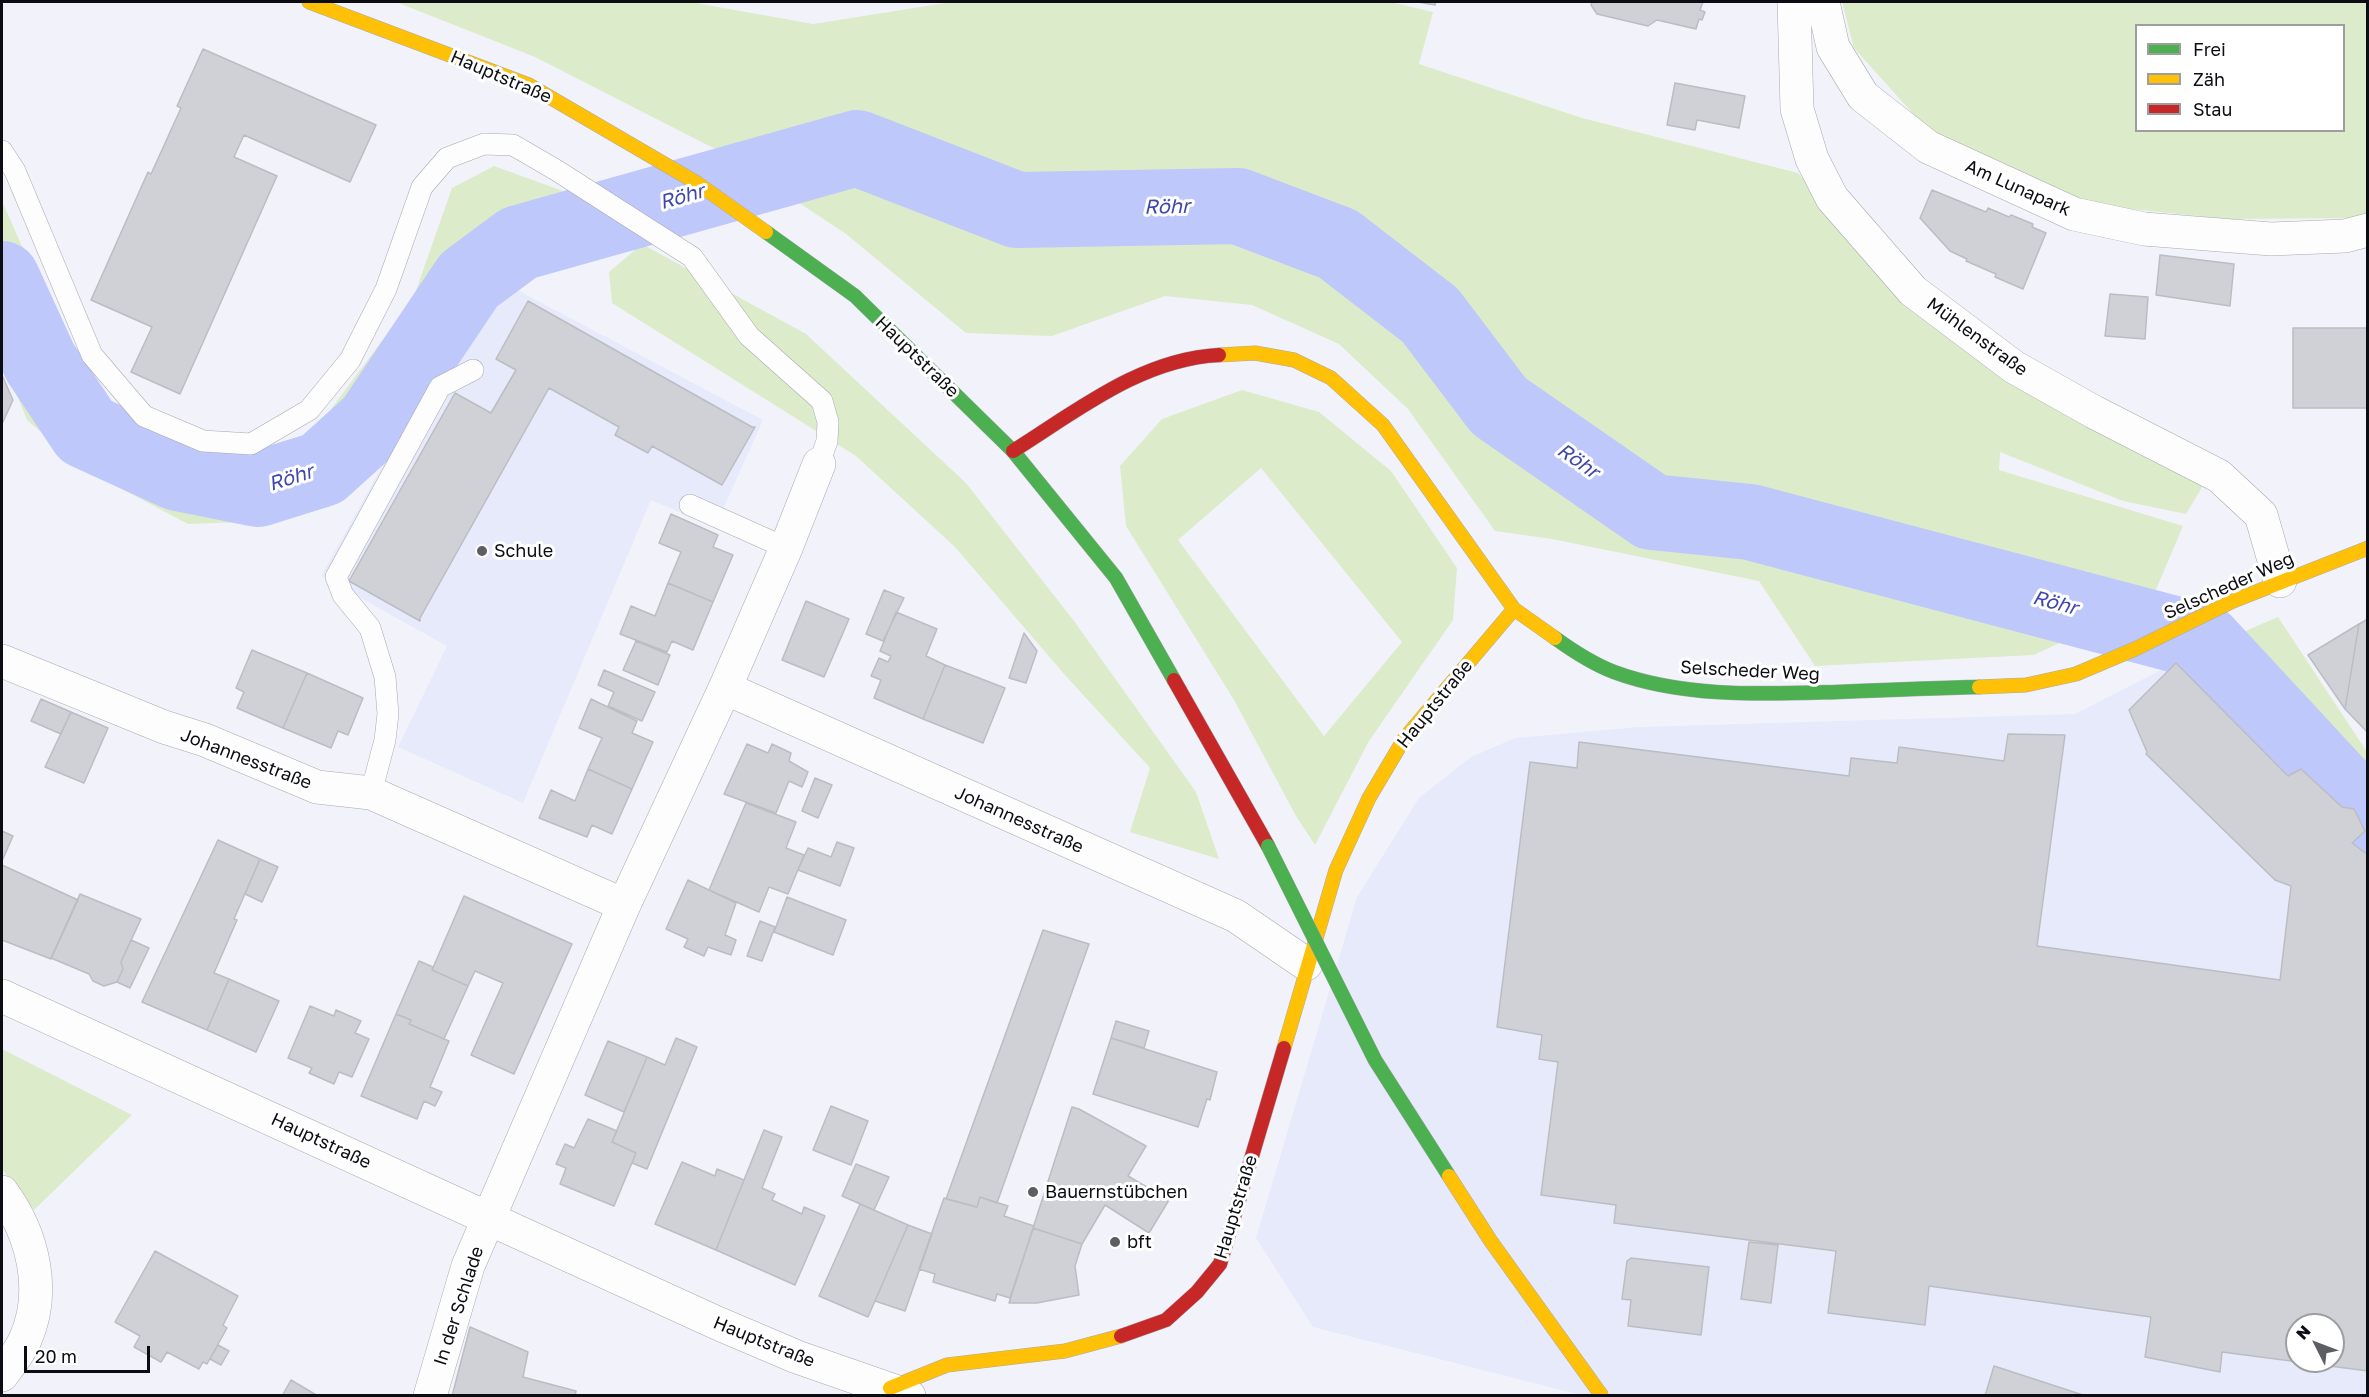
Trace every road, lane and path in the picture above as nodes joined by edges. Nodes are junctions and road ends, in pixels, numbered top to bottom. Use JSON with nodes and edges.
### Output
{"nodes":[{"id":1,"x":309,"y":2,"type":"edge"},
{"id":2,"x":1794,"y":2,"type":"edge"},
{"id":3,"x":1824,"y":2,"type":"edge"},
{"id":4,"x":2,"y":151,"type":"edge"},
{"id":5,"x":2367,"y":230,"type":"edge"},
{"id":6,"x":473,"y":370,"type":"dead end"},
{"id":7,"x":1013,"y":451,"type":"junction"},
{"id":8,"x":819,"y":464,"type":"joint"},
{"id":9,"x":690,"y":505,"type":"dead end"},
{"id":10,"x":2367,"y":548,"type":"edge"},
{"id":11,"x":786,"y":549,"type":"junction"},
{"id":12,"x":2280,"y":581,"type":"junction"},
{"id":13,"x":1514,"y":609,"type":"junction"},
{"id":14,"x":2,"y":661,"type":"edge"},
{"id":15,"x":725,"y":688,"type":"junction"},
{"id":16,"x":370,"y":794,"type":"junction"},
{"id":17,"x":624,"y":905,"type":"junction"},
{"id":18,"x":1306,"y":964,"type":"junction"},
{"id":19,"x":2,"y":996,"type":"edge"},
{"id":20,"x":2,"y":1192,"type":"edge"},
{"id":21,"x":490,"y":1219,"type":"junction"},
{"id":22,"x":2,"y":1375,"type":"edge"},
{"id":23,"x":900,"y":1391,"type":"edge"},
{"id":24,"x":430,"y":1395,"type":"edge"},
{"id":25,"x":1602,"y":1395,"type":"edge"}],
"edges":[{"from":1,"to":7,"type":"street","name":"Hauptstraße"},
{"from":2,"to":12,"type":"street","name":"Mühlenstraße"},
{"from":3,"to":5,"type":"street","name":"Am Lunapark"},
{"from":4,"to":8,"type":"lane"},
{"from":6,"to":16,"type":"lane"},
{"from":7,"to":13,"type":"street","name":"Selscheder Weg"},
{"from":7,"to":25,"type":"street","name":"Hauptstraße","bridge":true},
{"from":8,"to":11,"type":"street"},
{"from":9,"to":11,"type":"lane"},
{"from":10,"to":12,"type":"street","name":"Selscheder Weg"},
{"from":11,"to":15,"type":"street"},
{"from":12,"to":13,"type":"street","name":"Selscheder Weg"},
{"from":13,"to":18,"type":"street","name":"Hauptstraße"},
{"from":14,"to":16,"type":"street","name":"Johannesstraße"},
{"from":15,"to":17,"type":"street"},
{"from":15,"to":18,"type":"street","name":"Johannesstraße"},
{"from":16,"to":17,"type":"street","name":"Johannesstraße"},
{"from":17,"to":21,"type":"street"},
{"from":18,"to":23,"type":"street","name":"Hauptstraße"},
{"from":19,"to":21,"type":"street","name":"Hauptstraße"},
{"from":20,"to":22,"type":"street"},
{"from":21,"to":23,"type":"street","name":"Hauptstraße"},
{"from":21,"to":24,"type":"street","name":"In der Schlade"}]}
